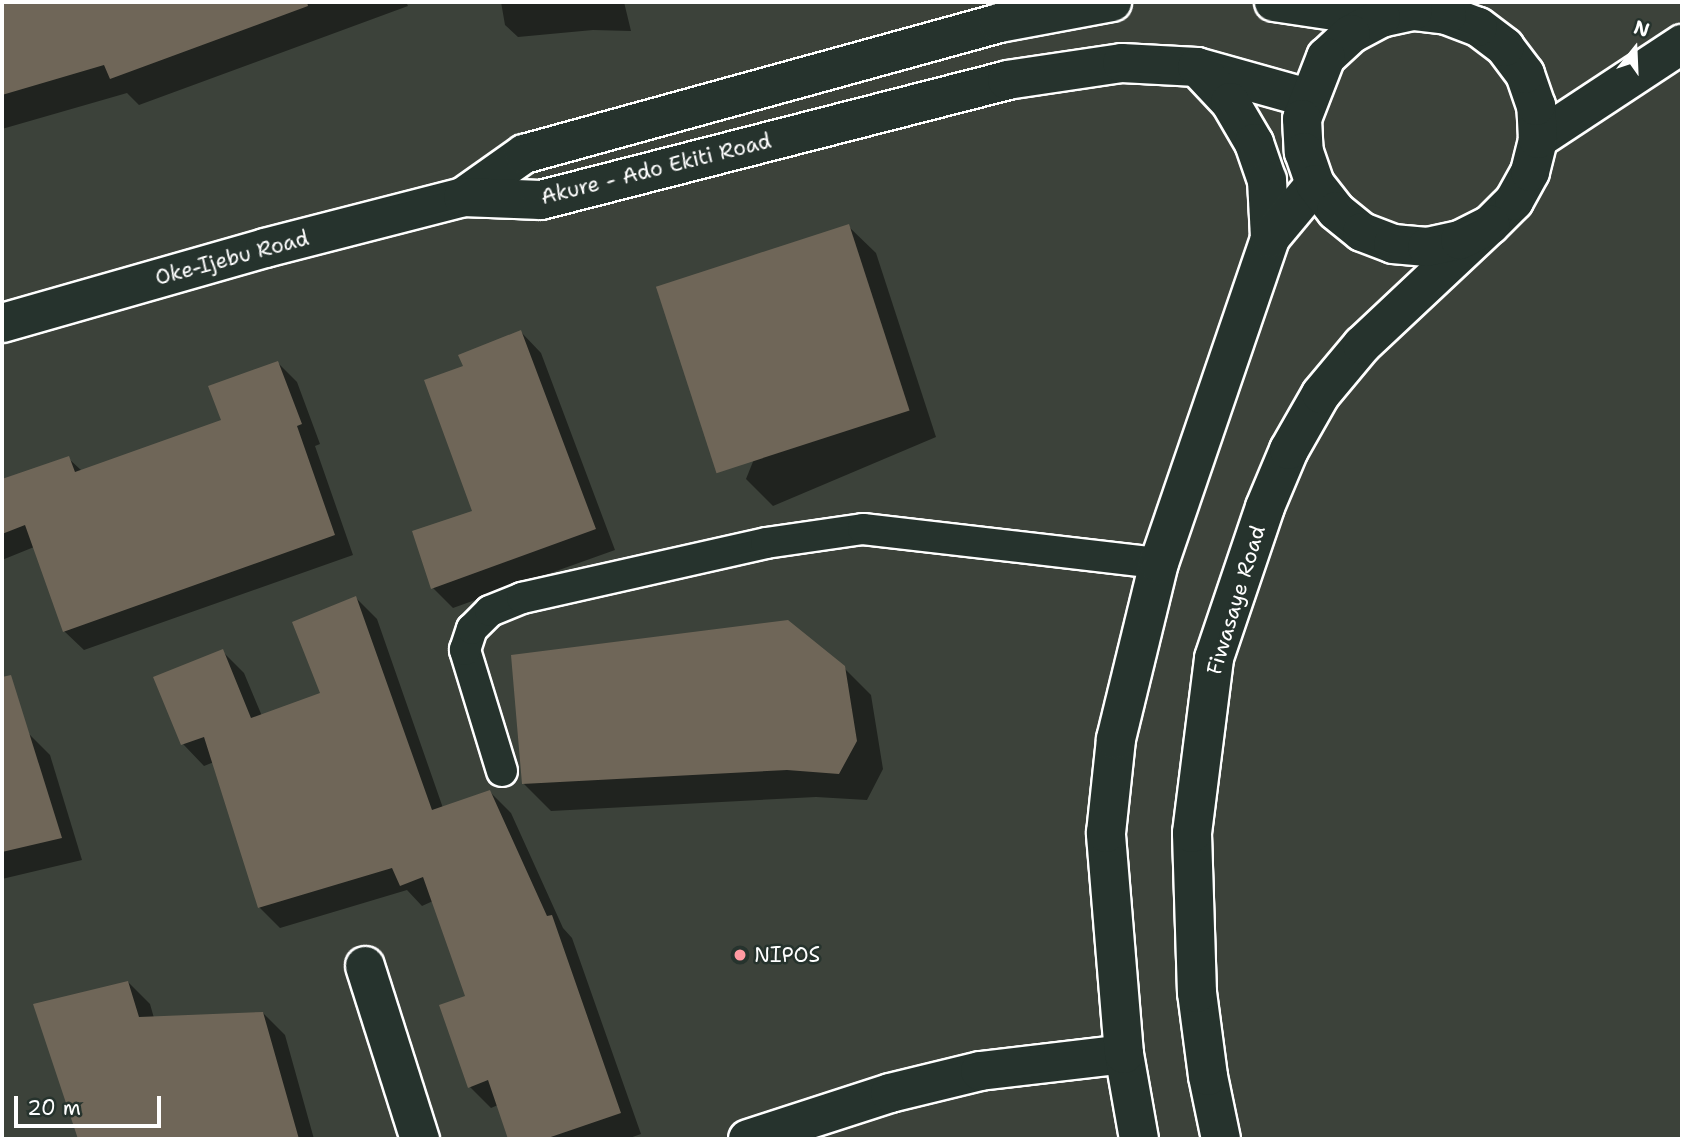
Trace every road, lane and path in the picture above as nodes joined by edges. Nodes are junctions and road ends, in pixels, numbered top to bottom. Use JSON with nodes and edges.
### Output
{"nodes":[{"id":1,"x":1112,"y":2,"type":"edge"},
{"id":2,"x":1274,"y":2,"type":"edge"},
{"id":3,"x":1461,"y":8,"type":"edge"},
{"id":4,"x":1381,"y":18,"type":"junction"},
{"id":5,"x":1682,"y":44,"type":"edge"},
{"id":6,"x":1197,"y":67,"type":"junction"},
{"id":7,"x":1308,"y":98,"type":"junction"},
{"id":8,"x":1538,"y":139,"type":"junction"},
{"id":9,"x":1315,"y":184,"type":"junction"},
{"id":10,"x":463,"y":197,"type":"junction"},
{"id":11,"x":1490,"y":225,"type":"junction"},
{"id":12,"x":1270,"y":238,"type":"junction"},
{"id":13,"x":2,"y":323,"type":"edge"},
{"id":14,"x":1159,"y":563,"type":"junction"},
{"id":15,"x":502,"y":771,"type":"dead end"},
{"id":16,"x":365,"y":966,"type":"dead end"},
{"id":17,"x":1124,"y":1054,"type":"junction"},
{"id":18,"x":419,"y":1139,"type":"edge"},
{"id":19,"x":748,"y":1139,"type":"edge"},
{"id":20,"x":1139,"y":1139,"type":"edge"},
{"id":21,"x":1221,"y":1139,"type":"edge"}],
"edges":[{"from":1,"to":10,"type":"main road"},
{"from":2,"to":4,"type":"main road"},
{"from":3,"to":4,"type":"main road"},
{"from":3,"to":8,"type":"main road"},
{"from":4,"to":7,"type":"main road"},
{"from":5,"to":8,"type":"main road"},
{"from":6,"to":7,"type":"main road","name":"Akure - Ado Ekiti Road"},
{"from":6,"to":10,"type":"main road","name":"Akure - Ado Ekiti Road"},
{"from":6,"to":12,"type":"main road"},
{"from":7,"to":9,"type":"main road"},
{"from":8,"to":11,"type":"main road"},
{"from":9,"to":11,"type":"main road"},
{"from":9,"to":12,"type":"main road"},
{"from":10,"to":13,"type":"main road","name":"Oke-Ijebu Road"},
{"from":11,"to":21,"type":"main road","name":"Fiwasaye Road"},
{"from":12,"to":14,"type":"main road"},
{"from":14,"to":15,"type":"lane"},
{"from":14,"to":17,"type":"main road"},
{"from":16,"to":18,"type":"main road"},
{"from":17,"to":19,"type":"main road"},
{"from":17,"to":20,"type":"main road"}]}
